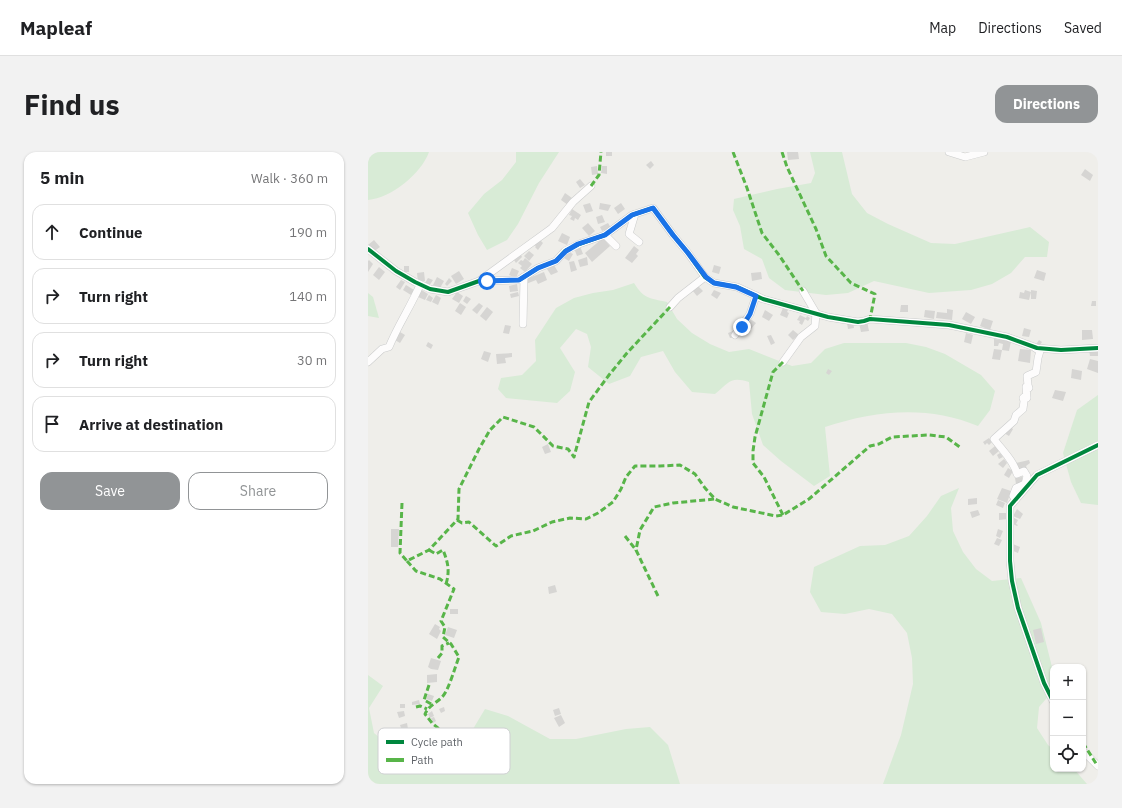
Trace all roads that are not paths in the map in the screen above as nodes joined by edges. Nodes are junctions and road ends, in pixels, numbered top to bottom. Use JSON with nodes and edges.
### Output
{"nodes":[{"id":1,"x":949,"y":152,"type":"edge"},
{"id":2,"x":984,"y":152,"type":"edge"},
{"id":3,"x":591,"y":186,"type":"dead end"},
{"id":4,"x":635,"y":214,"type":"junction"},
{"id":5,"x":605,"y":235,"type":"junction"},
{"id":6,"x":639,"y":242,"type":"dead end"},
{"id":7,"x":616,"y":246,"type":"dead end"},
{"id":8,"x":368,"y":249,"type":"edge"},
{"id":9,"x":524,"y":277,"type":"junction"},
{"id":10,"x":706,"y":277,"type":"junction"},
{"id":11,"x":478,"y":281,"type":"junction"},
{"id":12,"x":420,"y":285,"type":"junction"},
{"id":13,"x":803,"y":291,"type":"dead end"},
{"id":14,"x":756,"y":296,"type":"junction"},
{"id":15,"x":670,"y":307,"type":"dead end"},
{"id":16,"x":816,"y":313,"type":"junction"},
{"id":17,"x":523,"y":324,"type":"dead end"},
{"id":18,"x":736,"y":335,"type":"dead end"},
{"id":19,"x":1033,"y":347,"type":"junction"},
{"id":20,"x":1098,"y":348,"type":"edge"},
{"id":21,"x":368,"y":362,"type":"edge"},
{"id":22,"x":783,"y":362,"type":"dead end"},
{"id":23,"x":1098,"y":445,"type":"edge"},
{"id":24,"x":1016,"y":499,"type":"junction"},
{"id":25,"x":1052,"y":700,"type":"edge"},
{"id":26,"x":1086,"y":754,"type":"edge"},
{"id":27,"x":1098,"y":766,"type":"edge"}],
"edges":[{"from":1,"to":2,"type":"street"},
{"from":3,"to":11,"type":"street"},
{"from":4,"to":5,"type":"street"},
{"from":4,"to":6,"type":"street"},
{"from":4,"to":10,"type":"street"},
{"from":5,"to":7,"type":"street"},
{"from":5,"to":9,"type":"street"},
{"from":8,"to":12,"type":"street"},
{"from":9,"to":11,"type":"street"},
{"from":9,"to":17,"type":"street"},
{"from":10,"to":14,"type":"street"},
{"from":10,"to":15,"type":"street"},
{"from":11,"to":12,"type":"street"},
{"from":12,"to":21,"type":"street"},
{"from":13,"to":16,"type":"street"},
{"from":14,"to":16,"type":"street"},
{"from":14,"to":18,"type":"street"},
{"from":16,"to":19,"type":"street"},
{"from":16,"to":22,"type":"street"},
{"from":19,"to":20,"type":"street"},
{"from":19,"to":24,"type":"street"},
{"from":23,"to":24,"type":"street"},
{"from":24,"to":25,"type":"street"},
{"from":26,"to":27,"type":"street"}]}
